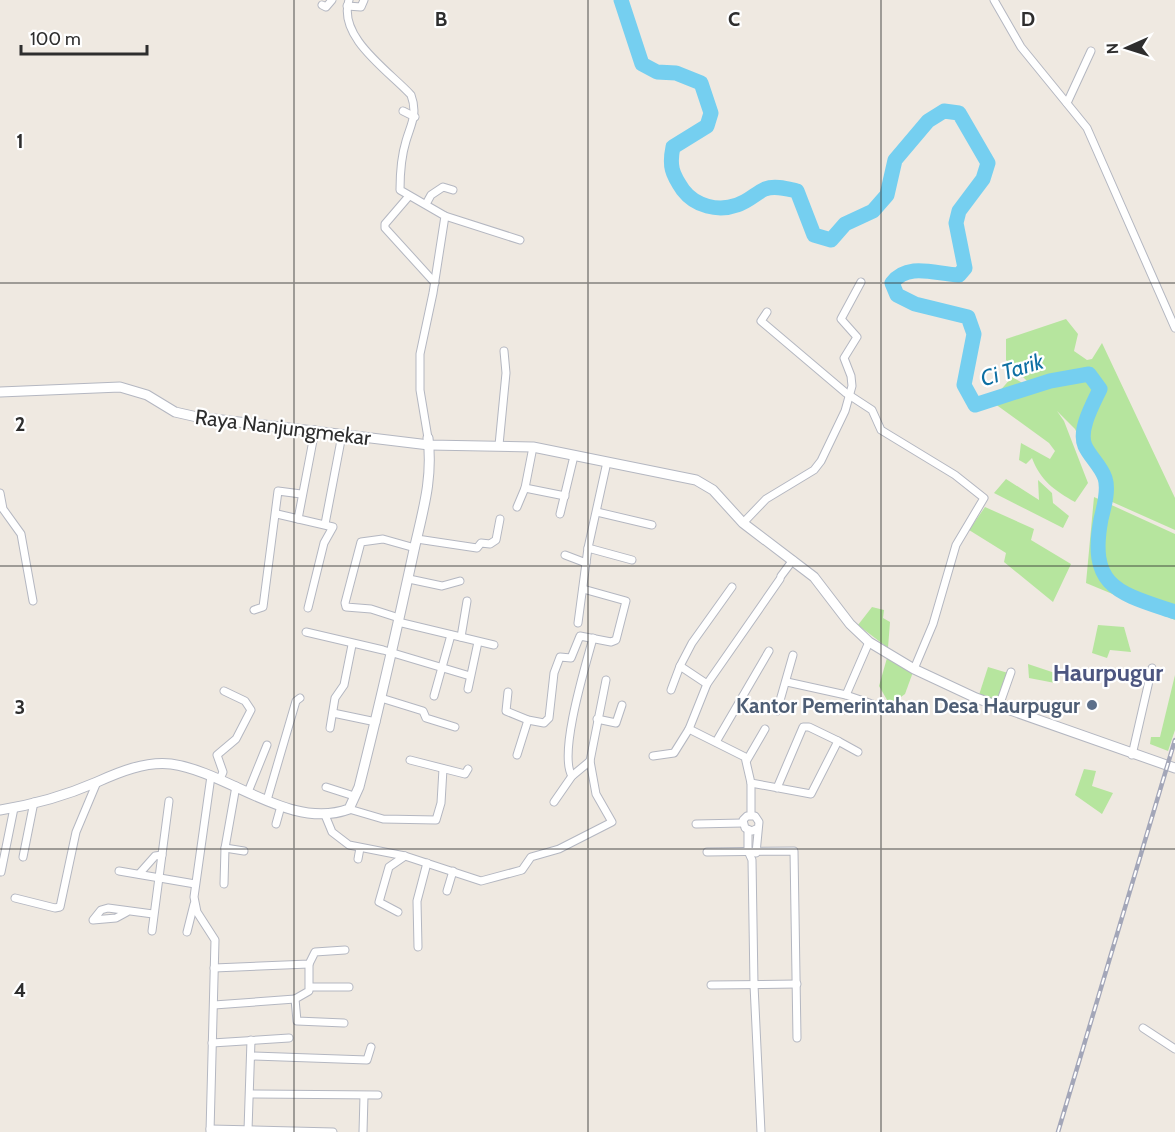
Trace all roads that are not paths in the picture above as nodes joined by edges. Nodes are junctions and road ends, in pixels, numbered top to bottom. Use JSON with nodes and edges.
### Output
{"nodes":[{"id":1,"x":332,"y":0,"type":"edge"},
{"id":2,"x":364,"y":0,"type":"edge"},
{"id":3,"x":994,"y":0,"type":"edge"},
{"id":4,"x":348,"y":3,"type":"edge"},
{"id":5,"x":322,"y":5,"type":"dead end"},
{"id":6,"x":1091,"y":51,"type":"dead end"},
{"id":7,"x":1067,"y":103,"type":"junction"},
{"id":8,"x":403,"y":111,"type":"dead end"},
{"id":9,"x":415,"y":117,"type":"junction"},
{"id":10,"x":453,"y":190,"type":"dead end"},
{"id":11,"x":409,"y":196,"type":"junction"},
{"id":12,"x":426,"y":204,"type":"junction"},
{"id":13,"x":445,"y":216,"type":"junction"},
{"id":14,"x":520,"y":240,"type":"dead end"},
{"id":15,"x":861,"y":282,"type":"dead end"},
{"id":16,"x":435,"y":284,"type":"junction"},
{"id":17,"x":766,"y":312,"type":"dead end"},
{"id":18,"x":1175,"y":328,"type":"edge"},
{"id":19,"x":504,"y":351,"type":"dead end"},
{"id":20,"x":0,"y":393,"type":"edge"},
{"id":21,"x":849,"y":396,"type":"junction"},
{"id":22,"x":315,"y":430,"type":"junction"},
{"id":23,"x":342,"y":435,"type":"junction"},
{"id":24,"x":428,"y":441,"type":"junction"},
{"id":25,"x":499,"y":444,"type":"junction"},
{"id":26,"x":533,"y":447,"type":"junction"},
{"id":27,"x":574,"y":456,"type":"junction"},
{"id":28,"x":607,"y":462,"type":"junction"},
{"id":29,"x":525,"y":488,"type":"junction"},
{"id":30,"x":0,"y":493,"type":"edge"},
{"id":31,"x":301,"y":494,"type":"junction"},
{"id":32,"x":565,"y":496,"type":"junction"},
{"id":33,"x":517,"y":507,"type":"dead end"},
{"id":34,"x":597,"y":512,"type":"junction"},
{"id":35,"x":277,"y":514,"type":"junction"},
{"id":36,"x":560,"y":514,"type":"dead end"},
{"id":37,"x":298,"y":519,"type":"junction"},
{"id":38,"x":500,"y":519,"type":"dead end"},
{"id":39,"x":743,"y":523,"type":"junction"},
{"id":40,"x":325,"y":524,"type":"junction"},
{"id":41,"x":652,"y":525,"type":"dead end"},
{"id":42,"x":416,"y":544,"type":"junction"},
{"id":43,"x":588,"y":548,"type":"junction"},
{"id":44,"x":565,"y":555,"type":"dead end"},
{"id":45,"x":632,"y":560,"type":"dead end"},
{"id":46,"x":793,"y":560,"type":"junction"},
{"id":47,"x":586,"y":563,"type":"junction"},
{"id":48,"x":409,"y":579,"type":"junction"},
{"id":49,"x":460,"y":581,"type":"dead end"},
{"id":50,"x":732,"y":587,"type":"dead end"},
{"id":51,"x":583,"y":589,"type":"junction"},
{"id":52,"x":33,"y":601,"type":"dead end"},
{"id":53,"x":467,"y":601,"type":"dead end"},
{"id":54,"x":308,"y":608,"type":"dead end"},
{"id":55,"x":254,"y":610,"type":"dead end"},
{"id":56,"x":399,"y":620,"type":"junction"},
{"id":57,"x":578,"y":623,"type":"dead end"},
{"id":58,"x":306,"y":632,"type":"dead end"},
{"id":59,"x":452,"y":635,"type":"junction"},
{"id":60,"x":461,"y":637,"type":"junction"},
{"id":61,"x":592,"y":638,"type":"junction"},
{"id":62,"x":478,"y":642,"type":"junction"},
{"id":63,"x":869,"y":642,"type":"junction"},
{"id":64,"x":352,"y":645,"type":"junction"},
{"id":65,"x":494,"y":645,"type":"dead end"},
{"id":66,"x":576,"y":646,"type":"junction"},
{"id":67,"x":589,"y":651,"type":"junction"},
{"id":68,"x":769,"y":651,"type":"dead end"},
{"id":69,"x":392,"y":653,"type":"junction"},
{"id":70,"x":793,"y":655,"type":"dead end"},
{"id":71,"x":680,"y":666,"type":"junction"},
{"id":72,"x":443,"y":667,"type":"junction"},
{"id":73,"x":1152,"y":668,"type":"dead end"},
{"id":74,"x":914,"y":669,"type":"junction"},
{"id":75,"x":1011,"y":672,"type":"dead end"},
{"id":76,"x":470,"y":676,"type":"junction"},
{"id":77,"x":606,"y":680,"type":"dead end"},
{"id":78,"x":787,"y":682,"type":"junction"},
{"id":79,"x":707,"y":684,"type":"junction"},
{"id":80,"x":468,"y":688,"type":"dead end"},
{"id":81,"x":671,"y":690,"type":"dead end"},
{"id":82,"x":224,"y":691,"type":"dead end"},
{"id":83,"x":508,"y":692,"type":"dead end"},
{"id":84,"x":846,"y":694,"type":"junction"},
{"id":85,"x":434,"y":696,"type":"dead end"},
{"id":86,"x":300,"y":698,"type":"dead end"},
{"id":87,"x":381,"y":698,"type":"junction"},
{"id":88,"x":622,"y":705,"type":"dead end"},
{"id":89,"x":875,"y":705,"type":"dead end"},
{"id":90,"x":999,"y":706,"type":"junction"},
{"id":91,"x":777,"y":711,"type":"dead end"},
{"id":92,"x":333,"y":712,"type":"junction"},
{"id":93,"x":597,"y":719,"type":"junction"},
{"id":94,"x":528,"y":720,"type":"junction"},
{"id":95,"x":376,"y":722,"type":"junction"},
{"id":96,"x":455,"y":727,"type":"dead end"},
{"id":97,"x":330,"y":728,"type":"dead end"},
{"id":98,"x":689,"y":729,"type":"junction"},
{"id":99,"x":765,"y":729,"type":"dead end"},
{"id":100,"x":838,"y":741,"type":"junction"},
{"id":101,"x":716,"y":742,"type":"junction"},
{"id":102,"x":267,"y":745,"type":"dead end"},
{"id":103,"x":858,"y":752,"type":"dead end"},
{"id":104,"x":517,"y":755,"type":"dead end"},
{"id":105,"x":1132,"y":755,"type":"junction"},
{"id":106,"x":653,"y":756,"type":"dead end"},
{"id":107,"x":410,"y":760,"type":"dead end"},
{"id":108,"x":747,"y":760,"type":"junction"},
{"id":109,"x":590,"y":761,"type":"junction"},
{"id":110,"x":1175,"y":768,"type":"edge"},
{"id":111,"x":443,"y":769,"type":"junction"},
{"id":112,"x":468,"y":769,"type":"dead end"},
{"id":113,"x":572,"y":776,"type":"junction"},
{"id":114,"x":216,"y":777,"type":"junction"},
{"id":115,"x":97,"y":782,"type":"junction"},
{"id":116,"x":751,"y":783,"type":"junction"},
{"id":117,"x":236,"y":786,"type":"junction"},
{"id":118,"x":326,"y":787,"type":"dead end"},
{"id":119,"x":777,"y":789,"type":"junction"},
{"id":120,"x":248,"y":792,"type":"junction"},
{"id":121,"x":354,"y":796,"type":"junction"},
{"id":122,"x":267,"y":800,"type":"junction"},
{"id":123,"x":169,"y":801,"type":"dead end"},
{"id":124,"x":33,"y":802,"type":"junction"},
{"id":125,"x":554,"y":802,"type":"dead end"},
{"id":126,"x":281,"y":806,"type":"junction"},
{"id":127,"x":14,"y":808,"type":"junction"},
{"id":128,"x":349,"y":808,"type":"junction"},
{"id":129,"x":0,"y":810,"type":"edge"},
{"id":130,"x":326,"y":815,"type":"junction"},
{"id":131,"x":751,"y":815,"type":"junction"},
{"id":132,"x":743,"y":823,"type":"junction"},
{"id":133,"x":276,"y":824,"type":"dead end"},
{"id":134,"x":696,"y":824,"type":"dead end"},
{"id":135,"x":756,"y":829,"type":"junction"},
{"id":136,"x":748,"y":830,"type":"junction"},
{"id":137,"x":225,"y":848,"type":"junction"},
{"id":138,"x":360,"y":848,"type":"junction"},
{"id":139,"x":244,"y":851,"type":"dead end"},
{"id":140,"x":748,"y":851,"type":"junction"},
{"id":141,"x":756,"y":851,"type":"junction"},
{"id":142,"x":707,"y":852,"type":"dead end"},
{"id":143,"x":162,"y":855,"type":"junction"},
{"id":144,"x":405,"y":856,"type":"junction"},
{"id":145,"x":22,"y":857,"type":"dead end"},
{"id":146,"x":358,"y":859,"type":"dead end"},
{"id":147,"x":752,"y":860,"type":"junction"},
{"id":148,"x":427,"y":863,"type":"junction"},
{"id":149,"x":119,"y":871,"type":"dead end"},
{"id":150,"x":453,"y":871,"type":"junction"},
{"id":151,"x":1,"y":872,"type":"edge"},
{"id":152,"x":139,"y":874,"type":"junction"},
{"id":153,"x":159,"y":879,"type":"junction"},
{"id":154,"x":195,"y":884,"type":"junction"},
{"id":155,"x":224,"y":884,"type":"dead end"},
{"id":156,"x":447,"y":891,"type":"dead end"},
{"id":157,"x":15,"y":898,"type":"dead end"},
{"id":158,"x":194,"y":904,"type":"junction"},
{"id":159,"x":127,"y":912,"type":"dead end"},
{"id":160,"x":398,"y":912,"type":"dead end"},
{"id":161,"x":153,"y":914,"type":"junction"},
{"id":162,"x":152,"y":931,"type":"dead end"},
{"id":163,"x":187,"y":932,"type":"dead end"},
{"id":164,"x":418,"y":947,"type":"dead end"},
{"id":165,"x":345,"y":950,"type":"dead end"},
{"id":166,"x":309,"y":964,"type":"junction"},
{"id":167,"x":214,"y":968,"type":"junction"},
{"id":168,"x":797,"y":984,"type":"junction"},
{"id":169,"x":711,"y":985,"type":"dead end"},
{"id":170,"x":754,"y":985,"type":"junction"},
{"id":171,"x":310,"y":987,"type":"junction"},
{"id":172,"x":349,"y":987,"type":"dead end"},
{"id":173,"x":295,"y":999,"type":"junction"},
{"id":174,"x":214,"y":1005,"type":"junction"},
{"id":175,"x":344,"y":1023,"type":"dead end"},
{"id":176,"x":1143,"y":1028,"type":"dead end"},
{"id":177,"x":289,"y":1038,"type":"dead end"},
{"id":178,"x":798,"y":1038,"type":"dead end"},
{"id":179,"x":250,"y":1040,"type":"junction"},
{"id":180,"x":212,"y":1043,"type":"junction"},
{"id":181,"x":371,"y":1047,"type":"dead end"},
{"id":182,"x":1175,"y":1049,"type":"edge"},
{"id":183,"x":251,"y":1056,"type":"junction"},
{"id":184,"x":250,"y":1094,"type":"junction"},
{"id":185,"x":378,"y":1095,"type":"dead end"},
{"id":186,"x":364,"y":1096,"type":"junction"},
{"id":187,"x":210,"y":1130,"type":"edge"},
{"id":188,"x":248,"y":1130,"type":"junction"},
{"id":189,"x":333,"y":1132,"type":"edge"},
{"id":190,"x":363,"y":1132,"type":"edge"},
{"id":191,"x":761,"y":1132,"type":"edge"}],
"edges":[{"from":1,"to":5,"type":"street"},
{"from":2,"to":4,"type":"street"},
{"from":3,"to":7,"type":"street"},
{"from":4,"to":9,"type":"street"},
{"from":6,"to":7,"type":"street"},
{"from":7,"to":18,"type":"street"},
{"from":8,"to":9,"type":"street"},
{"from":9,"to":11,"type":"street"},
{"from":10,"to":12,"type":"street"},
{"from":11,"to":12,"type":"street"},
{"from":11,"to":16,"type":"street"},
{"from":12,"to":13,"type":"street"},
{"from":13,"to":14,"type":"street"},
{"from":13,"to":16,"type":"street"},
{"from":15,"to":21,"type":"street"},
{"from":16,"to":24,"type":"street"},
{"from":17,"to":21,"type":"street"},
{"from":19,"to":25,"type":"street"},
{"from":20,"to":22,"type":"main road","name":"Raya Nanjungmekar"},
{"from":21,"to":39,"type":"street"},
{"from":21,"to":74,"type":"street"},
{"from":22,"to":23,"type":"main road","name":"Raya Nanjungmekar"},
{"from":22,"to":31,"type":"street"},
{"from":23,"to":24,"type":"main road","name":"Raya Nanjungmekar"},
{"from":23,"to":40,"type":"street"},
{"from":24,"to":25,"type":"main road","name":"Raya Nanjungmekar"},
{"from":24,"to":42,"type":"main road"},
{"from":25,"to":26,"type":"main road","name":"Raya Nanjungmekar"},
{"from":26,"to":27,"type":"main road","name":"Raya Nanjungmekar"},
{"from":26,"to":29,"type":"street"},
{"from":27,"to":28,"type":"main road","name":"Raya Nanjungmekar"},
{"from":27,"to":32,"type":"street"},
{"from":28,"to":34,"type":"street"},
{"from":28,"to":39,"type":"main road","name":"Raya Nanjungmekar"},
{"from":29,"to":32,"type":"street"},
{"from":29,"to":33,"type":"street"},
{"from":30,"to":52,"type":"street"},
{"from":31,"to":35,"type":"street"},
{"from":31,"to":37,"type":"street"},
{"from":32,"to":36,"type":"street"},
{"from":34,"to":41,"type":"street"},
{"from":34,"to":43,"type":"street"},
{"from":35,"to":37,"type":"street"},
{"from":35,"to":55,"type":"street"},
{"from":37,"to":40,"type":"street"},
{"from":38,"to":42,"type":"street"},
{"from":39,"to":46,"type":"main road"},
{"from":40,"to":54,"type":"street"},
{"from":42,"to":48,"type":"main road"},
{"from":42,"to":56,"type":"street"},
{"from":43,"to":45,"type":"street"},
{"from":43,"to":47,"type":"street"},
{"from":44,"to":47,"type":"street"},
{"from":46,"to":63,"type":"main road"},
{"from":46,"to":79,"type":"street"},
{"from":47,"to":51,"type":"street"},
{"from":48,"to":49,"type":"street"},
{"from":48,"to":56,"type":"main road"},
{"from":50,"to":71,"type":"street"},
{"from":51,"to":57,"type":"street"},
{"from":51,"to":61,"type":"street"},
{"from":53,"to":60,"type":"street"},
{"from":56,"to":59,"type":"street"},
{"from":56,"to":69,"type":"main road"},
{"from":58,"to":64,"type":"street"},
{"from":59,"to":60,"type":"street"},
{"from":59,"to":72,"type":"street"},
{"from":60,"to":62,"type":"street"},
{"from":61,"to":66,"type":"street"},
{"from":61,"to":67,"type":"street"},
{"from":62,"to":65,"type":"street"},
{"from":62,"to":76,"type":"street"},
{"from":63,"to":74,"type":"main road"},
{"from":63,"to":84,"type":"street"},
{"from":64,"to":69,"type":"street"},
{"from":64,"to":92,"type":"street"},
{"from":66,"to":67,"type":"street"},
{"from":66,"to":94,"type":"street"},
{"from":67,"to":113,"type":"street"},
{"from":68,"to":101,"type":"street"},
{"from":69,"to":72,"type":"street"},
{"from":69,"to":87,"type":"main road"},
{"from":70,"to":78,"type":"street"},
{"from":71,"to":79,"type":"street"},
{"from":71,"to":81,"type":"street"},
{"from":72,"to":76,"type":"street"},
{"from":72,"to":85,"type":"street"},
{"from":73,"to":105,"type":"street"},
{"from":74,"to":90,"type":"main road"},
{"from":75,"to":90,"type":"street"},
{"from":76,"to":80,"type":"street"},
{"from":77,"to":93,"type":"street"},
{"from":78,"to":84,"type":"street"},
{"from":78,"to":91,"type":"street"},
{"from":79,"to":98,"type":"street"},
{"from":82,"to":114,"type":"street"},
{"from":83,"to":94,"type":"street"},
{"from":84,"to":89,"type":"street"},
{"from":86,"to":122,"type":"street"},
{"from":87,"to":95,"type":"main road"},
{"from":87,"to":96,"type":"street"},
{"from":88,"to":93,"type":"street"},
{"from":90,"to":105,"type":"main road"},
{"from":92,"to":95,"type":"street"},
{"from":92,"to":97,"type":"street"},
{"from":93,"to":109,"type":"street"},
{"from":94,"to":104,"type":"street"},
{"from":95,"to":121,"type":"main road"},
{"from":98,"to":101,"type":"street"},
{"from":98,"to":106,"type":"street"},
{"from":99,"to":108,"type":"street"},
{"from":100,"to":103,"type":"street"},
{"from":100,"to":119,"type":"street"},
{"from":100,"to":119,"type":"street"},
{"from":101,"to":108,"type":"street"},
{"from":102,"to":120,"type":"street"},
{"from":105,"to":110,"type":"main road"},
{"from":107,"to":111,"type":"street"},
{"from":108,"to":116,"type":"street"},
{"from":109,"to":113,"type":"street"},
{"from":109,"to":150,"type":"street"},
{"from":111,"to":112,"type":"street"},
{"from":111,"to":128,"type":"street"},
{"from":113,"to":125,"type":"street"},
{"from":114,"to":115,"type":"main road"},
{"from":114,"to":117,"type":"main road"},
{"from":114,"to":154,"type":"street"},
{"from":115,"to":124,"type":"main road"},
{"from":115,"to":157,"type":"street"},
{"from":116,"to":119,"type":"street"},
{"from":116,"to":131,"type":"street"},
{"from":117,"to":120,"type":"main road"},
{"from":117,"to":137,"type":"street"},
{"from":118,"to":121,"type":"street"},
{"from":120,"to":122,"type":"main road"},
{"from":121,"to":128,"type":"main road"},
{"from":122,"to":126,"type":"main road"},
{"from":123,"to":143,"type":"street"},
{"from":124,"to":127,"type":"main road"},
{"from":124,"to":145,"type":"street"},
{"from":126,"to":130,"type":"main road"},
{"from":126,"to":133,"type":"street"},
{"from":127,"to":129,"type":"main road"},
{"from":127,"to":151,"type":"street"},
{"from":128,"to":130,"type":"main road"},
{"from":130,"to":138,"type":"street"},
{"from":131,"to":132,"type":"street"},
{"from":131,"to":135,"type":"street"},
{"from":132,"to":134,"type":"street"},
{"from":132,"to":136,"type":"street"},
{"from":135,"to":136,"type":"street"},
{"from":135,"to":141,"type":"street"},
{"from":136,"to":140,"type":"street"},
{"from":137,"to":139,"type":"street"},
{"from":137,"to":155,"type":"street"},
{"from":138,"to":144,"type":"street"},
{"from":138,"to":146,"type":"street"},
{"from":140,"to":141,"type":"street"},
{"from":140,"to":142,"type":"street"},
{"from":140,"to":147,"type":"street"},
{"from":141,"to":147,"type":"street"},
{"from":141,"to":168,"type":"street"},
{"from":143,"to":152,"type":"street"},
{"from":143,"to":153,"type":"street"},
{"from":144,"to":148,"type":"street"},
{"from":144,"to":160,"type":"street"},
{"from":147,"to":170,"type":"street"},
{"from":148,"to":150,"type":"street"},
{"from":148,"to":164,"type":"street"},
{"from":149,"to":152,"type":"street"},
{"from":150,"to":156,"type":"street"},
{"from":152,"to":153,"type":"street"},
{"from":153,"to":154,"type":"street"},
{"from":153,"to":161,"type":"street"},
{"from":154,"to":158,"type":"street"},
{"from":158,"to":163,"type":"street"},
{"from":158,"to":167,"type":"street"},
{"from":159,"to":161,"type":"street"},
{"from":161,"to":162,"type":"street"},
{"from":165,"to":166,"type":"street"},
{"from":166,"to":167,"type":"street"},
{"from":166,"to":171,"type":"street"},
{"from":167,"to":174,"type":"street"},
{"from":168,"to":170,"type":"street"},
{"from":168,"to":178,"type":"street"},
{"from":169,"to":170,"type":"street"},
{"from":170,"to":191,"type":"street"},
{"from":171,"to":172,"type":"street"},
{"from":171,"to":173,"type":"street"},
{"from":173,"to":174,"type":"street"},
{"from":173,"to":175,"type":"street"},
{"from":174,"to":180,"type":"street"},
{"from":176,"to":182,"type":"street"},
{"from":177,"to":179,"type":"street"},
{"from":179,"to":180,"type":"street"},
{"from":179,"to":183,"type":"street"},
{"from":180,"to":187,"type":"street"},
{"from":181,"to":183,"type":"street"},
{"from":183,"to":184,"type":"street"},
{"from":184,"to":186,"type":"street"},
{"from":184,"to":188,"type":"street"},
{"from":185,"to":186,"type":"street"},
{"from":186,"to":190,"type":"street"},
{"from":187,"to":188,"type":"street"},
{"from":188,"to":189,"type":"street"}]}
